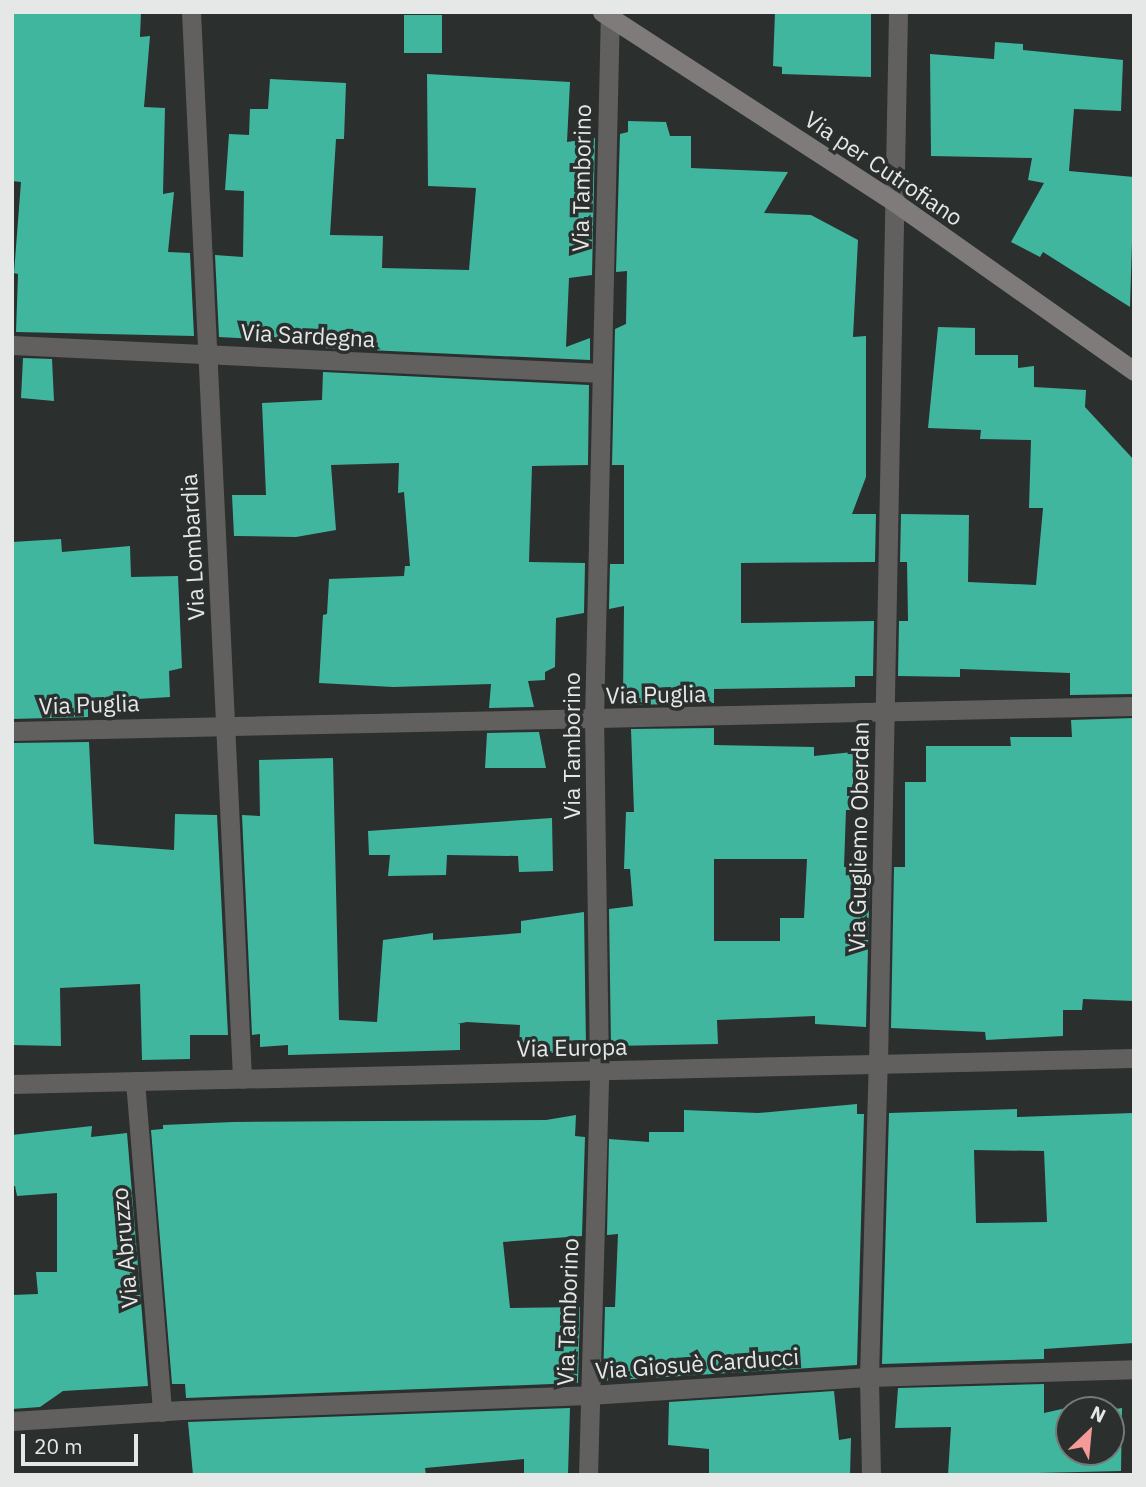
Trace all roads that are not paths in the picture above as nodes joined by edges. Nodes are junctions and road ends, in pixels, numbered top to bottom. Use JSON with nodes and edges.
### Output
{"nodes":[{"id":1,"x":191,"y":12,"type":"edge"},
{"id":2,"x":898,"y":12,"type":"edge"},
{"id":3,"x":607,"y":14,"type":"edge"},
{"id":4,"x":893,"y":201,"type":"junction"},
{"id":5,"x":12,"y":345,"type":"edge"},
{"id":6,"x":208,"y":355,"type":"junction"},
{"id":7,"x":1134,"y":371,"type":"edge"},
{"id":8,"x":601,"y":373,"type":"junction"},
{"id":9,"x":1134,"y":706,"type":"edge"},
{"id":10,"x":885,"y":713,"type":"junction"},
{"id":11,"x":594,"y":719,"type":"junction"},
{"id":12,"x":225,"y":725,"type":"junction"},
{"id":13,"x":12,"y":731,"type":"edge"},
{"id":14,"x":1134,"y":1058,"type":"edge"},
{"id":15,"x":878,"y":1064,"type":"junction"},
{"id":16,"x":599,"y":1070,"type":"junction"},
{"id":17,"x":242,"y":1079,"type":"junction"},
{"id":18,"x":135,"y":1081,"type":"junction"},
{"id":19,"x":12,"y":1084,"type":"edge"},
{"id":20,"x":1134,"y":1370,"type":"edge"},
{"id":21,"x":869,"y":1377,"type":"junction"},
{"id":22,"x":589,"y":1395,"type":"junction"},
{"id":23,"x":162,"y":1412,"type":"junction"},
{"id":24,"x":12,"y":1421,"type":"edge"},
{"id":25,"x":588,"y":1475,"type":"edge"},
{"id":26,"x":870,"y":1475,"type":"edge"}],
"edges":[{"from":1,"to":6,"type":"street","name":"Via Lombardia"},
{"from":2,"to":4,"type":"street","name":"Via Gugliemo Oberdan"},
{"from":3,"to":4,"type":"main road","name":"Via per Cutrofiano"},
{"from":3,"to":8,"type":"street","name":"Via Tamborino"},
{"from":4,"to":7,"type":"main road","name":"Via per Cutrofiano"},
{"from":4,"to":10,"type":"street","name":"Via Gugliemo Oberdan"},
{"from":5,"to":6,"type":"street","name":"Via Sardegna"},
{"from":6,"to":8,"type":"street","name":"Via Sardegna"},
{"from":6,"to":12,"type":"street","name":"Via Lombardia"},
{"from":8,"to":11,"type":"street","name":"Via Tamborino"},
{"from":9,"to":10,"type":"street","name":"Via Puglia"},
{"from":10,"to":11,"type":"street","name":"Via Puglia"},
{"from":10,"to":15,"type":"street","name":"Via Gugliemo Oberdan"},
{"from":11,"to":12,"type":"street","name":"Via Puglia"},
{"from":11,"to":16,"type":"street","name":"Via Tamborino"},
{"from":12,"to":13,"type":"street","name":"Via Puglia"},
{"from":12,"to":17,"type":"street","name":"Via Lombardia"},
{"from":14,"to":15,"type":"street","name":"Via Europa"},
{"from":15,"to":16,"type":"street","name":"Via Europa"},
{"from":15,"to":21,"type":"street","name":"Via Gugliemo Oberdan"},
{"from":16,"to":17,"type":"street","name":"Via Europa"},
{"from":16,"to":22,"type":"street","name":"Via Tamborino"},
{"from":17,"to":18,"type":"street","name":"Via Europa"},
{"from":18,"to":19,"type":"street","name":"Via Europa"},
{"from":18,"to":23,"type":"street","name":"Via Abruzzo"},
{"from":20,"to":21,"type":"street","name":"Via Giosuè Carducci"},
{"from":21,"to":22,"type":"street","name":"Via Giosuè Carducci"},
{"from":21,"to":26,"type":"street","name":"Via Gugliemo Oberdan"},
{"from":22,"to":23,"type":"street","name":"Via Giosuè Carducci"},
{"from":22,"to":25,"type":"street","name":"Via Tamborino"},
{"from":23,"to":24,"type":"street","name":"Via Giosuè Carducci"}]}
